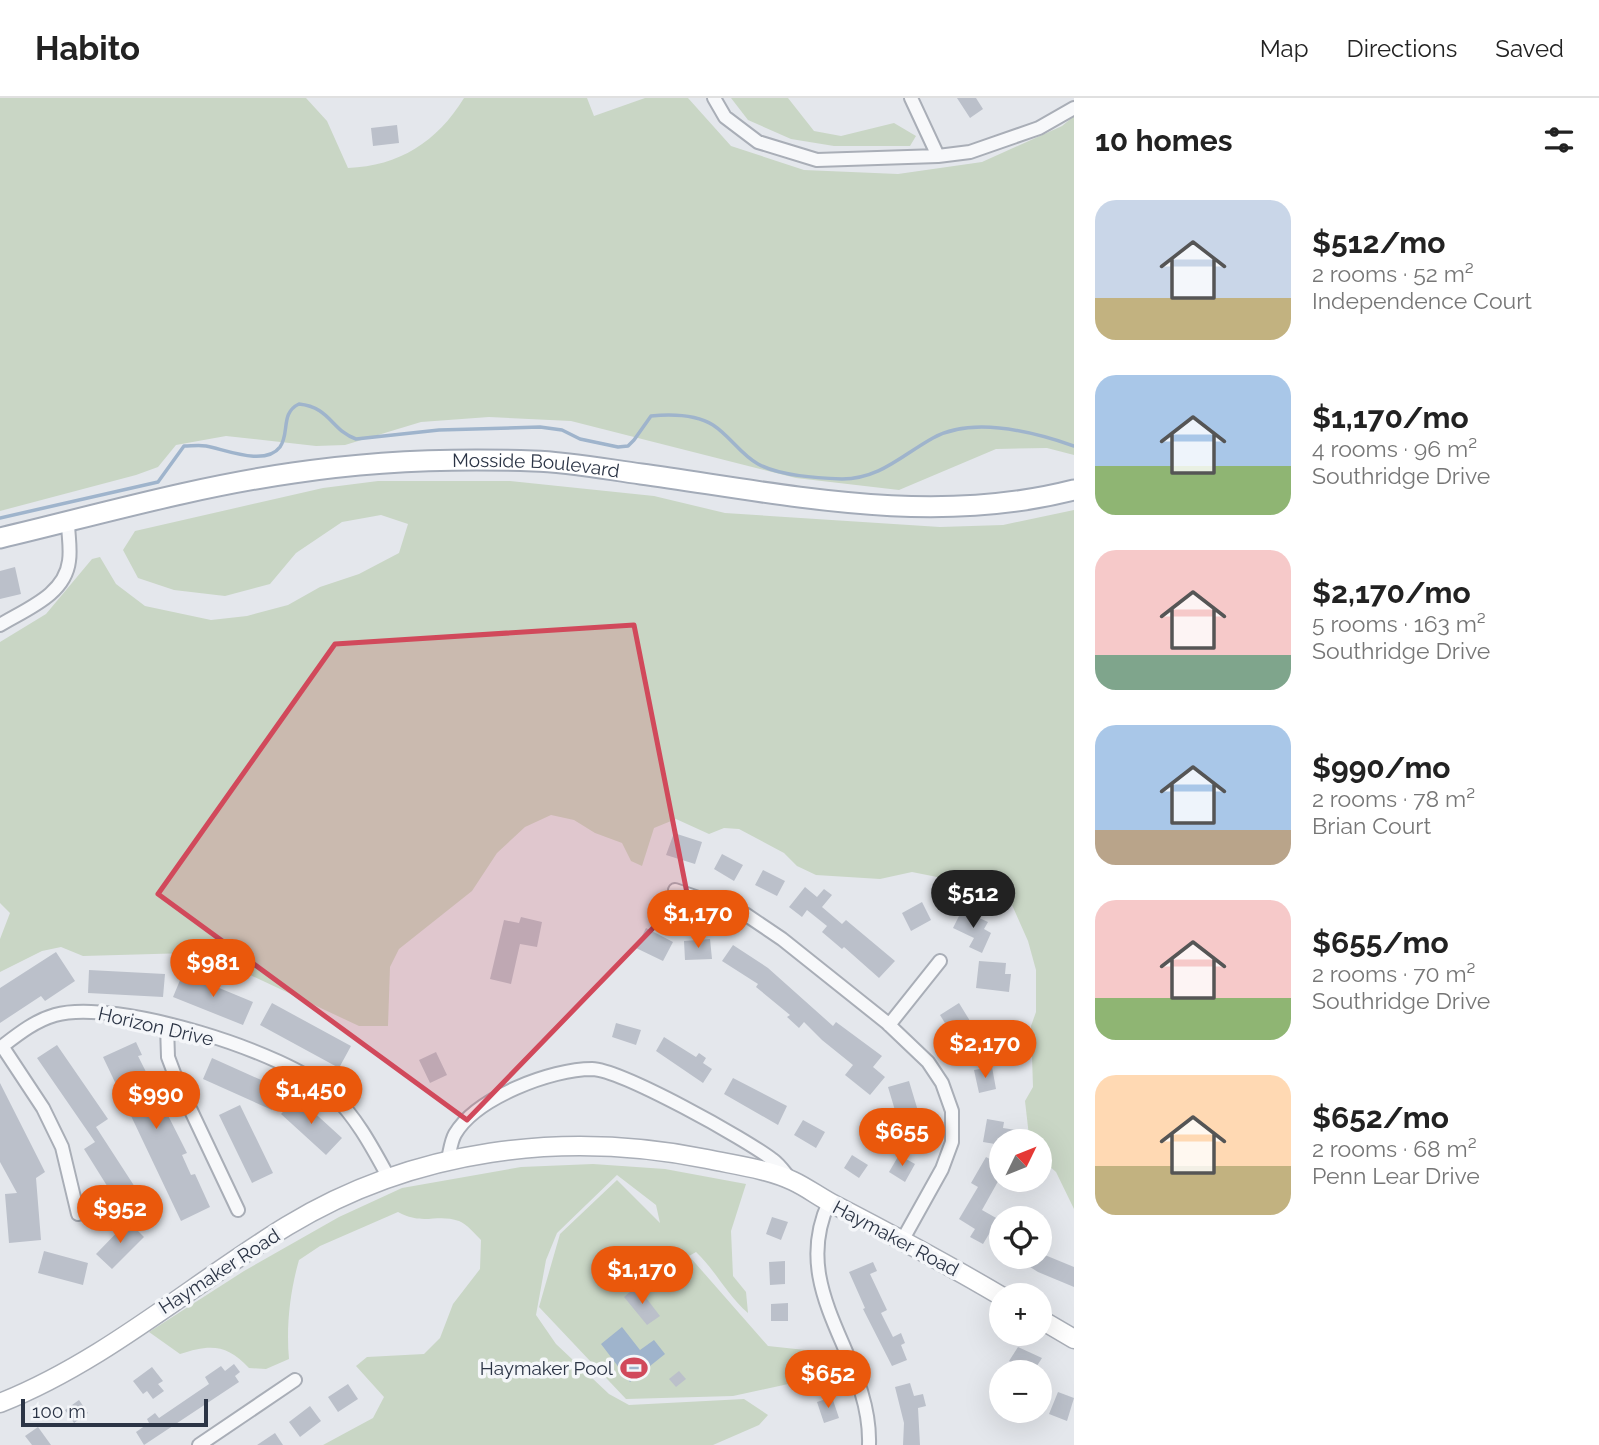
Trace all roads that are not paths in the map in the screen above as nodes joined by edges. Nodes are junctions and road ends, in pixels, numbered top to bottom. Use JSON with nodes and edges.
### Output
{"nodes":[{"id":1,"x":714,"y":98,"type":"edge"},
{"id":2,"x":911,"y":98,"type":"edge"},
{"id":3,"x":1074,"y":108,"type":"edge"},
{"id":4,"x":938,"y":156,"type":"junction"},
{"id":5,"x":1074,"y":490,"type":"edge"},
{"id":6,"x":68,"y":522,"type":"junction"},
{"id":7,"x":0,"y":538,"type":"edge"},
{"id":8,"x":0,"y":625,"type":"edge"},
{"id":9,"x":675,"y":891,"type":"dead end"},
{"id":10,"x":940,"y":961,"type":"dead end"},
{"id":11,"x":889,"y":1025,"type":"junction"},
{"id":12,"x":167,"y":1026,"type":"junction"},
{"id":13,"x":1,"y":1047,"type":"edge"},
{"id":14,"x":448,"y":1159,"type":"junction"},
{"id":15,"x":388,"y":1178,"type":"junction"},
{"id":16,"x":791,"y":1180,"type":"junction"},
{"id":17,"x":829,"y":1202,"type":"junction"},
{"id":18,"x":238,"y":1210,"type":"dead end"},
{"id":19,"x":78,"y":1214,"type":"dead end"},
{"id":20,"x":904,"y":1239,"type":"junction"},
{"id":21,"x":989,"y":1289,"type":"edge"},
{"id":22,"x":1052,"y":1326,"type":"edge"},
{"id":23,"x":1074,"y":1339,"type":"edge"},
{"id":24,"x":295,"y":1381,"type":"dead end"},
{"id":25,"x":0,"y":1403,"type":"edge"},
{"id":26,"x":198,"y":1445,"type":"edge"},
{"id":27,"x":869,"y":1445,"type":"edge"}],
"edges":[{"from":1,"to":4,"type":"street"},
{"from":2,"to":4,"type":"street"},
{"from":3,"to":4,"type":"street"},
{"from":5,"to":6,"type":"main road","name":"Mosside Boulevard"},
{"from":6,"to":7,"type":"main road","name":"Mosside Boulevard"},
{"from":6,"to":8,"type":"street"},
{"from":9,"to":11,"type":"street"},
{"from":10,"to":11,"type":"street"},
{"from":11,"to":20,"type":"street"},
{"from":12,"to":13,"type":"street","name":"Horizon Drive"},
{"from":12,"to":15,"type":"street","name":"Horizon Drive"},
{"from":12,"to":18,"type":"street"},
{"from":13,"to":19,"type":"street"},
{"from":14,"to":15,"type":"main road","name":"Haymaker Road"},
{"from":14,"to":16,"type":"main road","name":"Haymaker Road"},
{"from":14,"to":16,"type":"street","name":"Haymaker Road"},
{"from":15,"to":25,"type":"main road","name":"Haymaker Road"},
{"from":16,"to":17,"type":"main road","name":"Haymaker Road"},
{"from":17,"to":20,"type":"main road","name":"Haymaker Road"},
{"from":17,"to":27,"type":"street"},
{"from":20,"to":21,"type":"main road","name":"Haymaker Road"},
{"from":22,"to":23,"type":"main road"},
{"from":24,"to":26,"type":"street"}]}
